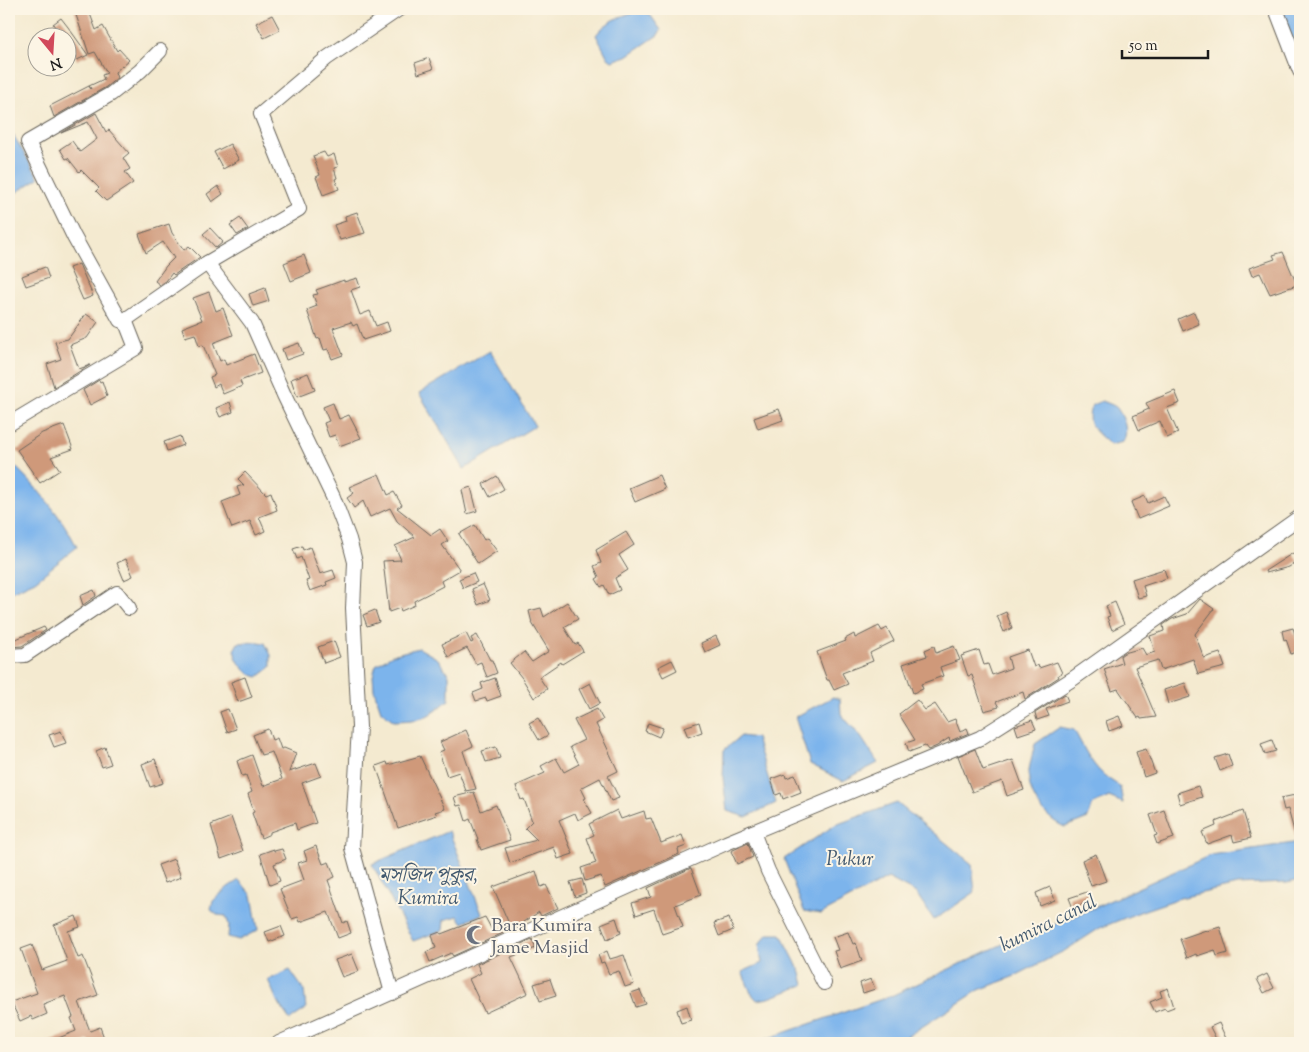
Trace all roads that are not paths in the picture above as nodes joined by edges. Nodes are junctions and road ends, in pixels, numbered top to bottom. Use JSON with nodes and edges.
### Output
{"nodes":[{"id":1,"x":399,"y":9,"type":"edge"},
{"id":2,"x":1276,"y":9,"type":"edge"},
{"id":3,"x":160,"y":52,"type":"dead end"},
{"id":4,"x":1300,"y":71,"type":"edge"},
{"id":5,"x":208,"y":263,"type":"junction"},
{"id":6,"x":125,"y":320,"type":"junction"},
{"id":7,"x":9,"y":424,"type":"edge"},
{"id":8,"x":1300,"y":517,"type":"edge"},
{"id":9,"x":129,"y":608,"type":"dead end"},
{"id":10,"x":9,"y":656,"type":"edge"},
{"id":11,"x":753,"y":832,"type":"junction"},
{"id":12,"x":824,"y":983,"type":"dead end"},
{"id":13,"x":392,"y":993,"type":"junction"},
{"id":14,"x":279,"y":1043,"type":"edge"}],
"edges":[{"from":1,"to":5,"type":"street"},
{"from":2,"to":4,"type":"street"},
{"from":3,"to":6,"type":"street"},
{"from":5,"to":6,"type":"street"},
{"from":5,"to":13,"type":"street"},
{"from":6,"to":7,"type":"street"},
{"from":8,"to":11,"type":"street"},
{"from":9,"to":10,"type":"street"},
{"from":11,"to":12,"type":"street"},
{"from":11,"to":13,"type":"street"},
{"from":13,"to":14,"type":"street"}]}
